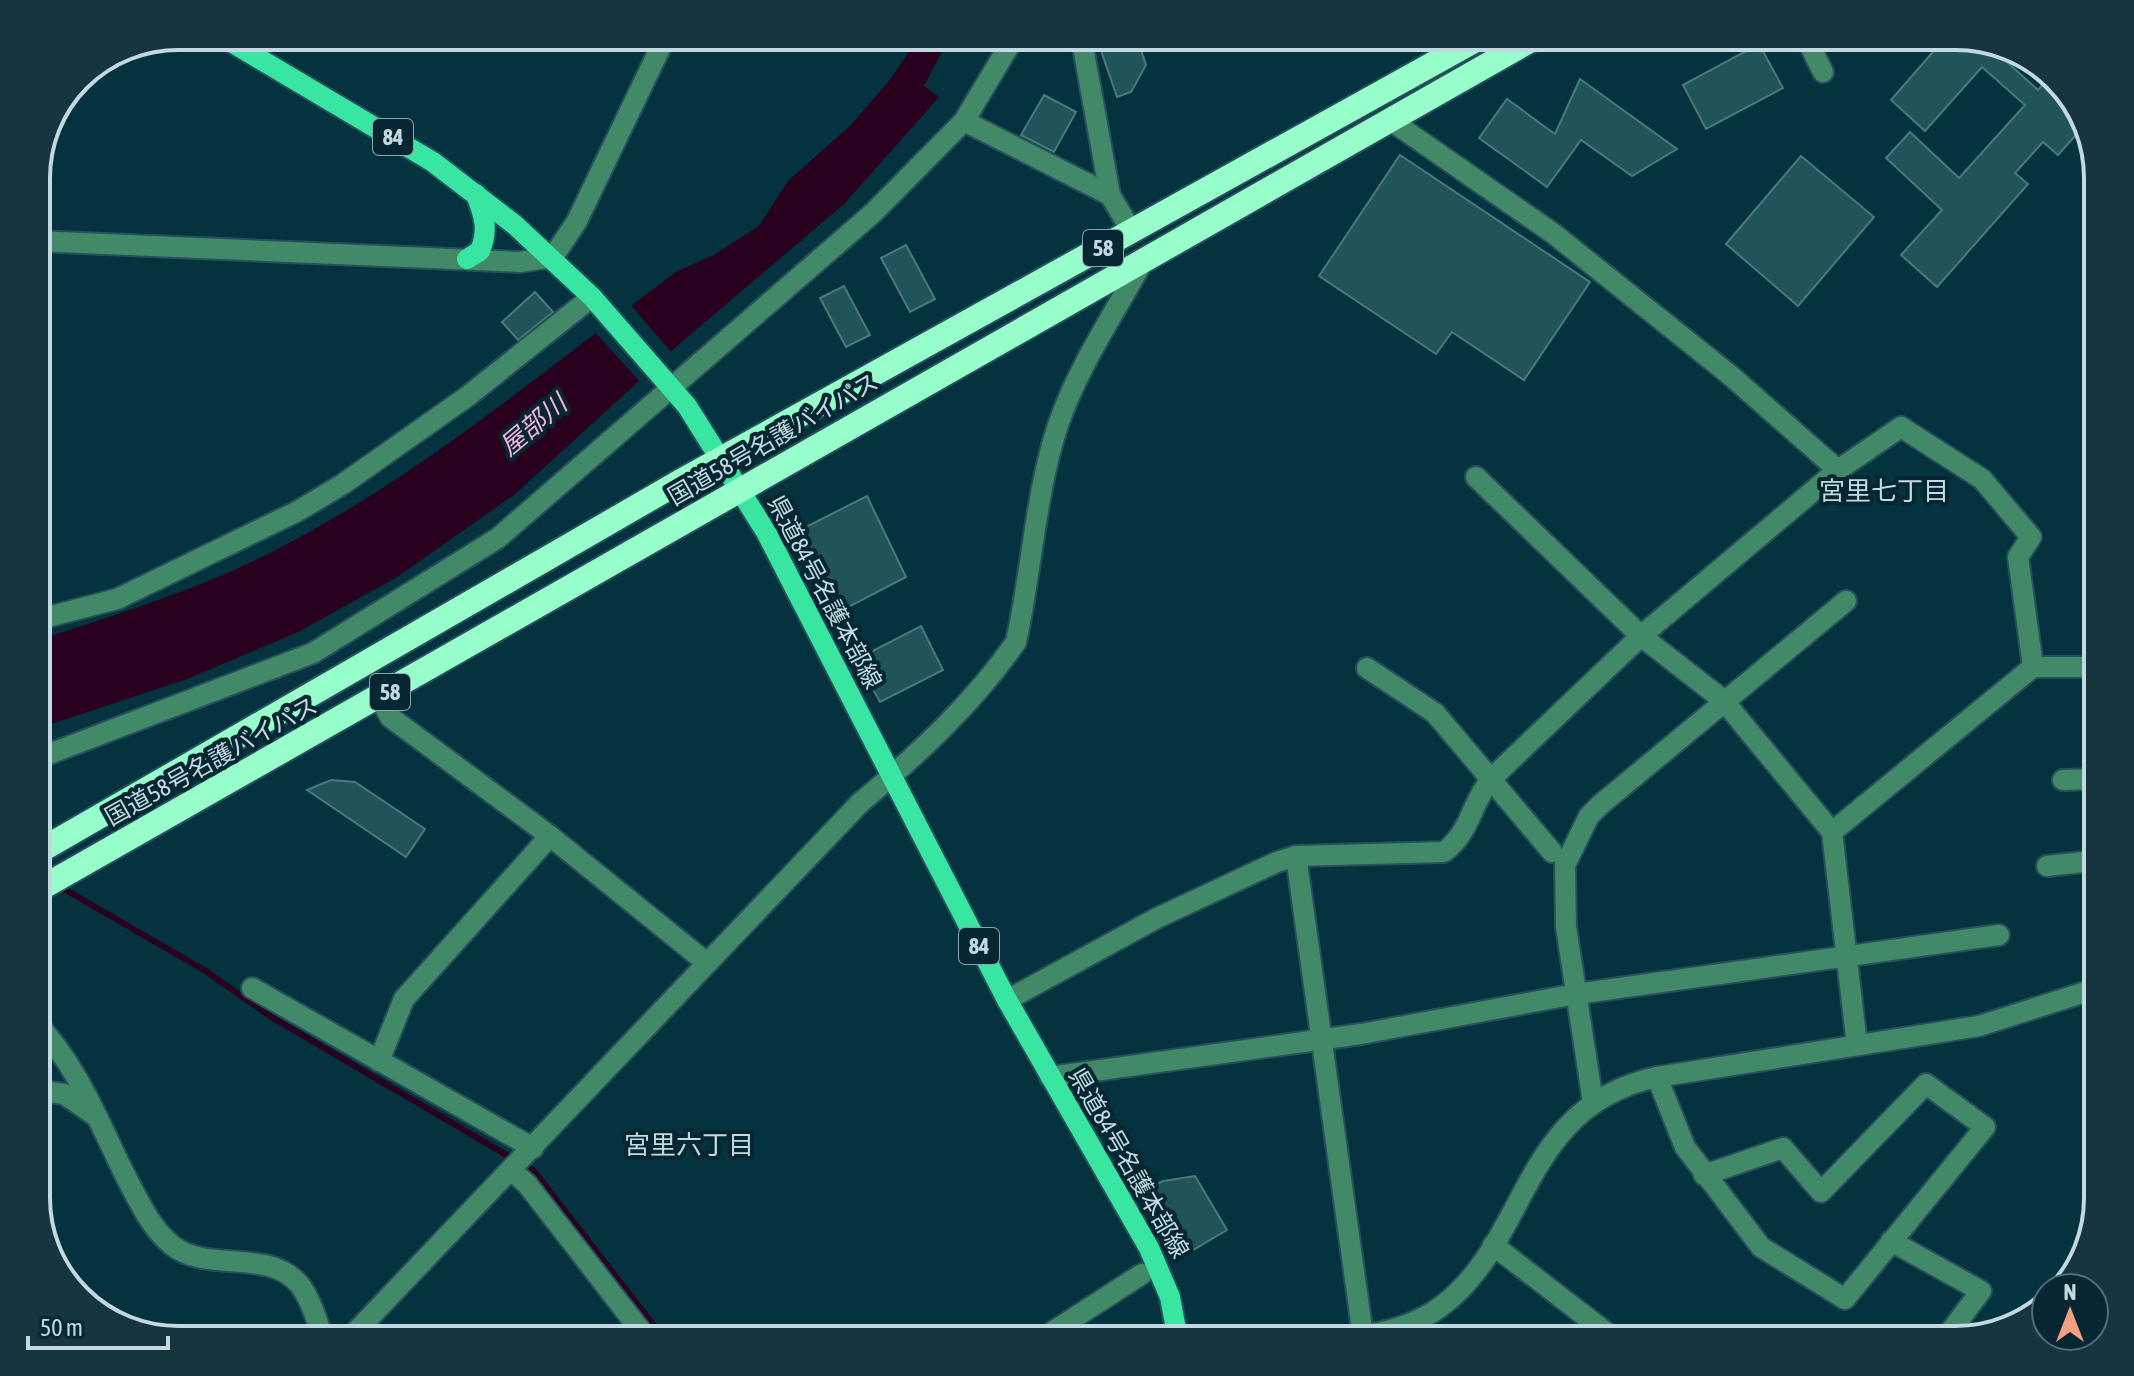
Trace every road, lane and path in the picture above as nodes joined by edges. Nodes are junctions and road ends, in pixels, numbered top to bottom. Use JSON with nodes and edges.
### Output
{"nodes":[{"id":1,"x":245,"y":50,"type":"edge"},
{"id":2,"x":659,"y":50,"type":"edge"},
{"id":3,"x":1007,"y":50,"type":"edge"},
{"id":4,"x":1084,"y":50,"type":"edge"},
{"id":5,"x":1458,"y":50,"type":"edge"},
{"id":6,"x":1513,"y":50,"type":"edge"},
{"id":7,"x":1812,"y":50,"type":"edge"},
{"id":8,"x":1823,"y":72,"type":"dead end"},
{"id":9,"x":1390,"y":120,"type":"junction"},
{"id":10,"x":964,"y":121,"type":"junction"},
{"id":11,"x":476,"y":194,"type":"junction"},
{"id":12,"x":1110,"y":195,"type":"junction"},
{"id":13,"x":1132,"y":232,"type":"junction"},
{"id":14,"x":50,"y":242,"type":"edge"},
{"id":15,"x":553,"y":257,"type":"junction"},
{"id":16,"x":467,"y":259,"type":"junction"},
{"id":17,"x":1143,"y":261,"type":"junction"},
{"id":18,"x":595,"y":300,"type":"junction"},
{"id":19,"x":669,"y":382,"type":"junction"},
{"id":20,"x":722,"y":459,"type":"junction"},
{"id":21,"x":1838,"y":470,"type":"junction"},
{"id":22,"x":1476,"y":477,"type":"dead end"},
{"id":23,"x":740,"y":489,"type":"junction"},
{"id":24,"x":1846,"y":601,"type":"dead end"},
{"id":25,"x":50,"y":616,"type":"edge"},
{"id":26,"x":1641,"y":636,"type":"junction"},
{"id":27,"x":313,"y":653,"type":"junction"},
{"id":28,"x":2033,"y":667,"type":"junction"},
{"id":29,"x":2084,"y":667,"type":"edge"},
{"id":30,"x":1367,"y":668,"type":"dead end"},
{"id":31,"x":332,"y":683,"type":"junction"},
{"id":32,"x":380,"y":698,"type":"junction"},
{"id":33,"x":1723,"y":700,"type":"junction"},
{"id":34,"x":50,"y":754,"type":"edge"},
{"id":35,"x":892,"y":776,"type":"junction"},
{"id":36,"x":1491,"y":779,"type":"junction"},
{"id":37,"x":2084,"y":779,"type":"edge"},
{"id":38,"x":2063,"y":780,"type":"dead end"},
{"id":39,"x":1832,"y":832,"type":"junction"},
{"id":40,"x":550,"y":836,"type":"junction"},
{"id":41,"x":50,"y":845,"type":"edge"},
{"id":42,"x":1552,"y":852,"type":"dead end"},
{"id":43,"x":1296,"y":856,"type":"junction"},
{"id":44,"x":2084,"y":862,"type":"edge"},
{"id":45,"x":2047,"y":866,"type":"dead end"},
{"id":46,"x":50,"y":883,"type":"edge"},
{"id":47,"x":1999,"y":935,"type":"dead end"},
{"id":48,"x":1845,"y":955,"type":"junction"},
{"id":49,"x":707,"y":963,"type":"junction"},
{"id":50,"x":252,"y":988,"type":"dead end"},
{"id":51,"x":2084,"y":992,"type":"edge"},
{"id":52,"x":1576,"y":994,"type":"junction"},
{"id":53,"x":1007,"y":1000,"type":"junction"},
{"id":54,"x":1323,"y":1039,"type":"junction"},
{"id":55,"x":50,"y":1042,"type":"edge"},
{"id":56,"x":1857,"y":1045,"type":"junction"},
{"id":57,"x":379,"y":1061,"type":"junction"},
{"id":58,"x":1050,"y":1077,"type":"junction"},
{"id":59,"x":1657,"y":1077,"type":"junction"},
{"id":60,"x":50,"y":1092,"type":"edge"},
{"id":61,"x":1593,"y":1102,"type":"junction"},
{"id":62,"x":96,"y":1117,"type":"junction"},
{"id":63,"x":533,"y":1148,"type":"junction"},
{"id":64,"x":511,"y":1170,"type":"junction"},
{"id":65,"x":1704,"y":1175,"type":"junction"},
{"id":66,"x":1891,"y":1241,"type":"junction"},
{"id":67,"x":1493,"y":1245,"type":"junction"},
{"id":68,"x":1142,"y":1274,"type":"dead end"},
{"id":69,"x":318,"y":1326,"type":"edge"},
{"id":70,"x":361,"y":1326,"type":"edge"},
{"id":71,"x":637,"y":1326,"type":"edge"},
{"id":72,"x":1062,"y":1326,"type":"edge"},
{"id":73,"x":1176,"y":1326,"type":"edge"},
{"id":74,"x":1362,"y":1326,"type":"edge"},
{"id":75,"x":1401,"y":1326,"type":"edge"},
{"id":76,"x":1598,"y":1326,"type":"edge"},
{"id":77,"x":1955,"y":1326,"type":"edge"}],
"edges":[{"from":1,"to":11,"type":"main road","name":"県道84号名護本部線","number":"84"},
{"from":2,"to":15,"type":"street"},
{"from":3,"to":10,"type":"street"},
{"from":4,"to":12,"type":"street"},
{"from":5,"to":13,"type":"highway","name":"国道58号名護バイパス","number":"58"},
{"from":6,"to":9,"type":"highway","name":"国道58号名護バイパス","number":"58"},
{"from":7,"to":8,"type":"street"},
{"from":9,"to":17,"type":"highway","name":"国道58号名護バイパス","number":"58"},
{"from":9,"to":21,"type":"street"},
{"from":10,"to":12,"type":"street"},
{"from":10,"to":19,"type":"street"},
{"from":11,"to":15,"type":"main road","name":"県道84号名護本部線","number":"84"},
{"from":11,"to":16,"type":"main road"},
{"from":12,"to":13,"type":"street"},
{"from":13,"to":20,"type":"highway","name":"国道58号名護バイパス","number":"58"},
{"from":14,"to":16,"type":"street"},
{"from":15,"to":16,"type":"street"},
{"from":15,"to":18,"type":"main road","name":"県道84号名護本部線","number":"84"},
{"from":17,"to":23,"type":"highway","name":"国道58号名護バイパス","number":"58"},
{"from":17,"to":35,"type":"street"},
{"from":18,"to":19,"type":"main road","name":"県道84号名護本部線","number":"84"},
{"from":18,"to":25,"type":"street"},
{"from":19,"to":20,"type":"main road","name":"県道84号名護本部線","number":"84"},
{"from":19,"to":27,"type":"street"},
{"from":20,"to":23,"type":"main road","name":"県道84号名護本部線","number":"84"},
{"from":20,"to":31,"type":"highway","name":"国道58号名護バイパス","number":"58"},
{"from":21,"to":26,"type":"street"},
{"from":21,"to":28,"type":"street"},
{"from":22,"to":26,"type":"street"},
{"from":23,"to":32,"type":"highway","name":"国道58号名護バイパス","number":"58"},
{"from":23,"to":35,"type":"main road","name":"県道84号名護本部線","number":"84"},
{"from":24,"to":33,"type":"street"},
{"from":26,"to":33,"type":"street"},
{"from":26,"to":36,"type":"street"},
{"from":27,"to":31,"type":"street"},
{"from":27,"to":34,"type":"street"},
{"from":28,"to":29,"type":"street"},
{"from":28,"to":39,"type":"street"},
{"from":30,"to":36,"type":"street"},
{"from":31,"to":41,"type":"highway","name":"国道58号名護バイパス","number":"58"},
{"from":32,"to":40,"type":"street"},
{"from":32,"to":46,"type":"highway","name":"国道58号名護バイパス","number":"58"},
{"from":33,"to":39,"type":"street"},
{"from":33,"to":52,"type":"street"},
{"from":35,"to":49,"type":"street"},
{"from":35,"to":53,"type":"main road","name":"県道84号名護本部線","number":"84"},
{"from":36,"to":42,"type":"street"},
{"from":36,"to":43,"type":"street"},
{"from":37,"to":38,"type":"street"},
{"from":39,"to":48,"type":"street"},
{"from":40,"to":49,"type":"street"},
{"from":40,"to":57,"type":"street"},
{"from":43,"to":53,"type":"street"},
{"from":43,"to":54,"type":"street"},
{"from":44,"to":45,"type":"street"},
{"from":47,"to":48,"type":"street"},
{"from":48,"to":52,"type":"street"},
{"from":48,"to":56,"type":"street"},
{"from":49,"to":63,"type":"street"},
{"from":50,"to":57,"type":"street"},
{"from":51,"to":56,"type":"street"},
{"from":52,"to":54,"type":"street"},
{"from":52,"to":61,"type":"street"},
{"from":53,"to":58,"type":"main road","name":"県道84号名護本部線","number":"84"},
{"from":54,"to":58,"type":"street"},
{"from":54,"to":74,"type":"street"},
{"from":55,"to":62,"type":"street"},
{"from":56,"to":59,"type":"street"},
{"from":57,"to":63,"type":"street"},
{"from":58,"to":73,"type":"main road","name":"県道84号名護本部線","number":"84"},
{"from":59,"to":61,"type":"street"},
{"from":59,"to":65,"type":"street"},
{"from":60,"to":62,"type":"street"},
{"from":61,"to":67,"type":"street"},
{"from":62,"to":69,"type":"street"},
{"from":63,"to":64,"type":"street"},
{"from":64,"to":70,"type":"street"},
{"from":64,"to":71,"type":"street"},
{"from":65,"to":66,"type":"street"},
{"from":65,"to":66,"type":"street"},
{"from":66,"to":77,"type":"street"},
{"from":67,"to":75,"type":"street"},
{"from":67,"to":76,"type":"street"},
{"from":68,"to":72,"type":"street"}]}
